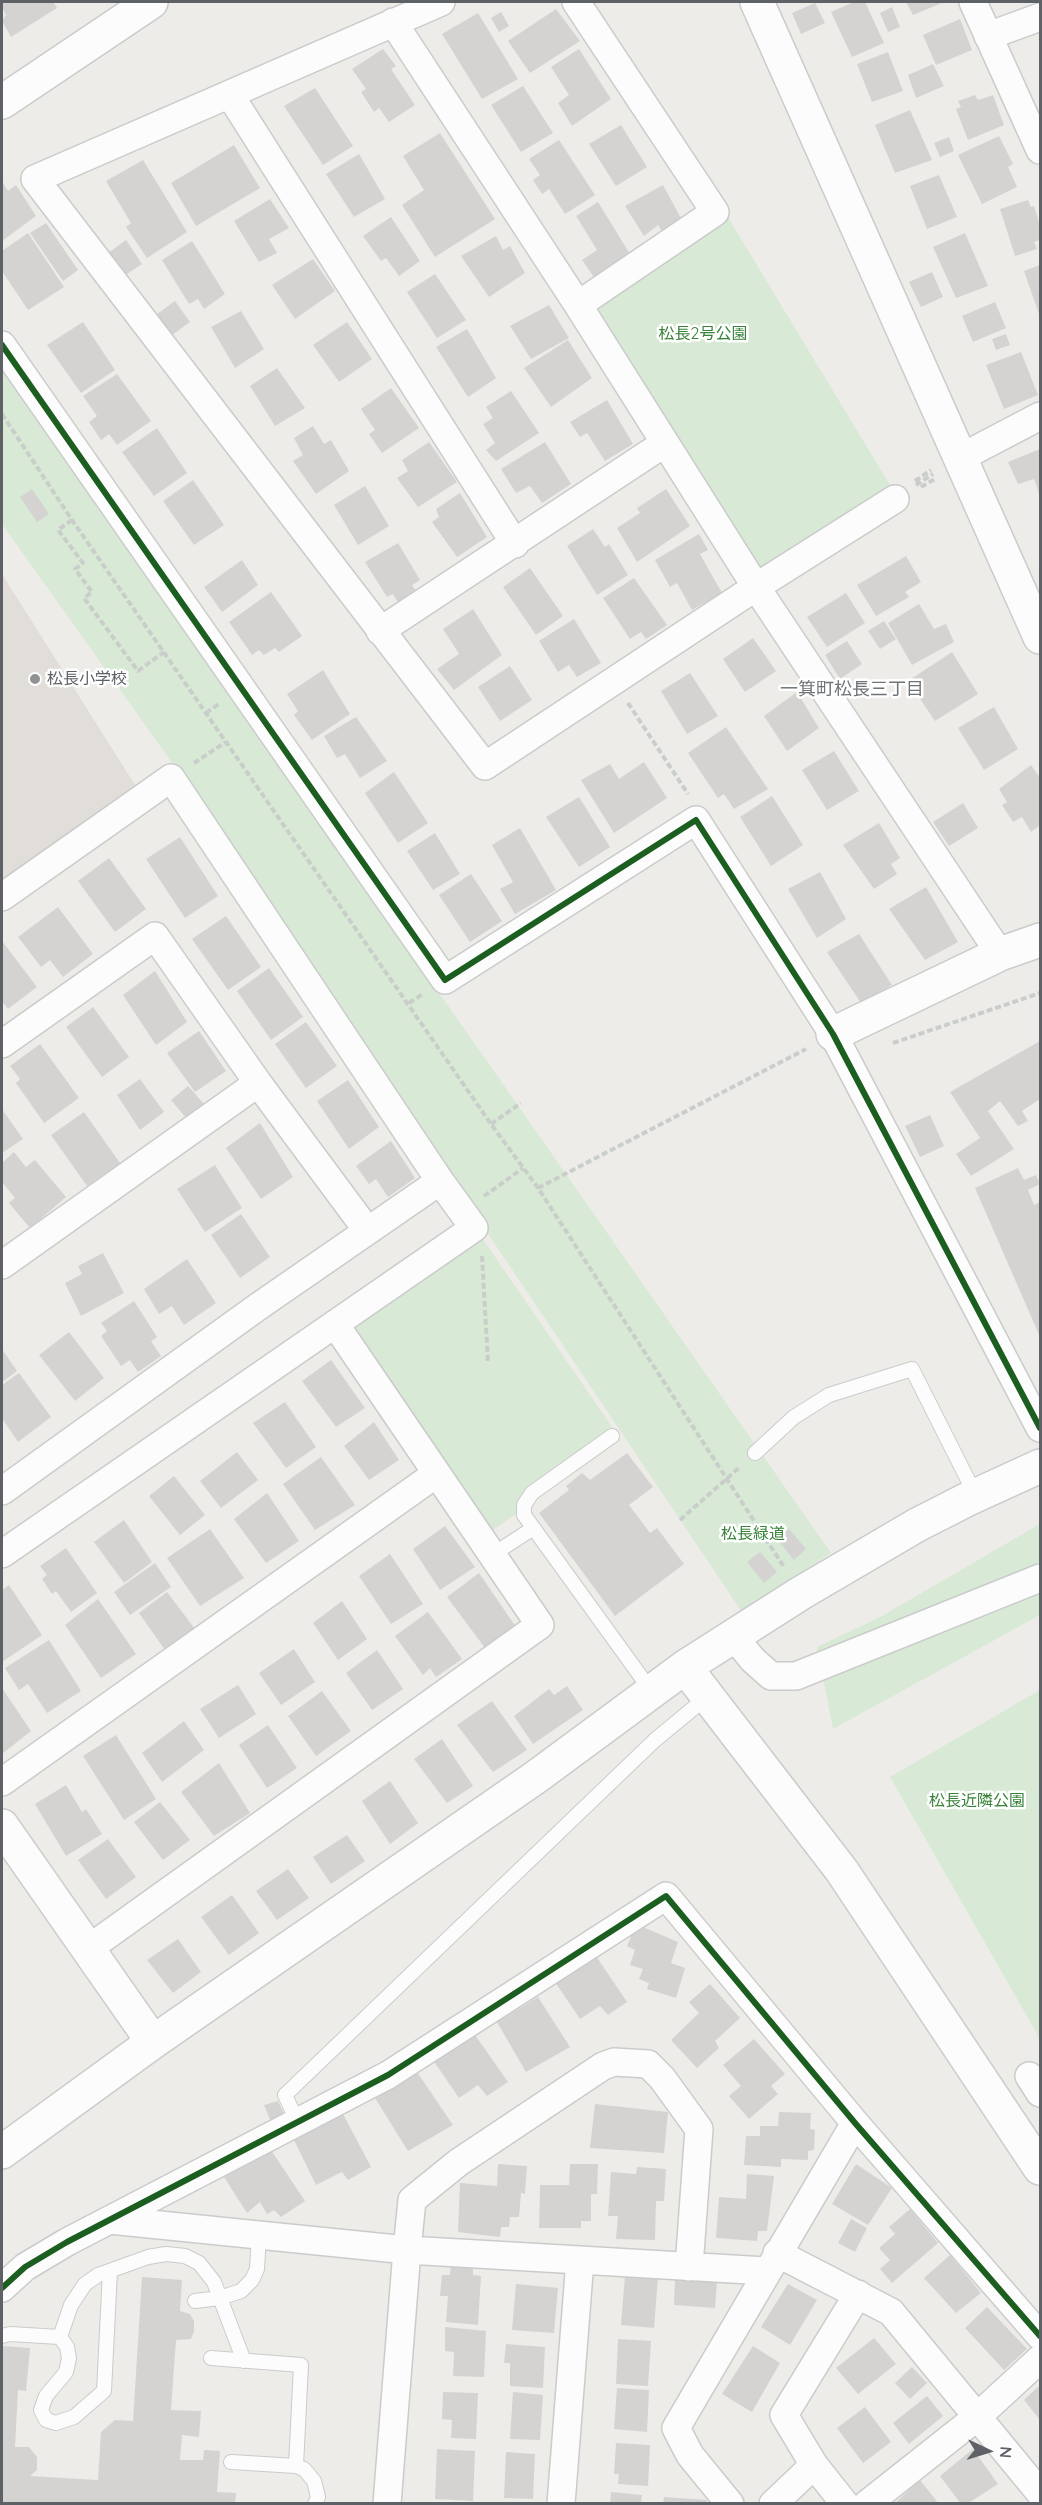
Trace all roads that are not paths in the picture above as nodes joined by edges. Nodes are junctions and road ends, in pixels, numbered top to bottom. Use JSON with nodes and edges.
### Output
{"nodes":[{"id":1,"x":151,"y":2,"type":"edge"},
{"id":2,"x":441,"y":2,"type":"edge"},
{"id":3,"x":576,"y":2,"type":"edge"},
{"id":4,"x":757,"y":2,"type":"edge"},
{"id":5,"x":973,"y":2,"type":"edge"},
{"id":6,"x":1041,"y":17,"type":"edge"},
{"id":7,"x":393,"y":22,"type":"junction"},
{"id":8,"x":988,"y":36,"type":"junction"},
{"id":9,"x":230,"y":95,"type":"junction"},
{"id":10,"x":2,"y":102,"type":"edge"},
{"id":11,"x":1041,"y":150,"type":"edge"},
{"id":12,"x":578,"y":305,"type":"junction"},
{"id":13,"x":2,"y":345,"type":"edge"},
{"id":14,"x":1041,"y":416,"type":"edge"},
{"id":15,"x":665,"y":443,"type":"junction"},
{"id":16,"x":945,"y":467,"type":"junction"},
{"id":17,"x":895,"y":499,"type":"road end"},
{"id":18,"x":515,"y":544,"type":"junction"},
{"id":19,"x":756,"y":587,"type":"junction"},
{"id":20,"x":380,"y":631,"type":"junction"},
{"id":21,"x":1041,"y":637,"type":"edge"},
{"id":22,"x":2,"y":897,"type":"edge"},
{"id":23,"x":1041,"y":940,"type":"edge"},
{"id":24,"x":1000,"y":954,"type":"junction"},
{"id":25,"x":2,"y":1044,"type":"edge"},
{"id":26,"x":840,"y":1046,"type":"junction"},
{"id":27,"x":258,"y":1083,"type":"junction"},
{"id":28,"x":440,"y":1180,"type":"junction"},
{"id":29,"x":367,"y":1230,"type":"junction"},
{"id":30,"x":2,"y":1265,"type":"edge"},
{"id":31,"x":335,"y":1324,"type":"junction"},
{"id":32,"x":1041,"y":1428,"type":"edge"},
{"id":33,"x":612,"y":1436,"type":"dead end"},
{"id":34,"x":754,"y":1453,"type":"dead end"},
{"id":35,"x":1041,"y":1466,"type":"edge"},
{"id":36,"x":436,"y":1474,"type":"junction"},
{"id":37,"x":2,"y":1491,"type":"edge"},
{"id":38,"x":976,"y":1496,"type":"junction"},
{"id":39,"x":531,"y":1529,"type":"junction"},
{"id":40,"x":2,"y":1554,"type":"edge"},
{"id":41,"x":492,"y":1555,"type":"junction"},
{"id":42,"x":1041,"y":1578,"type":"edge"},
{"id":43,"x":734,"y":1637,"type":"junction"},
{"id":44,"x":685,"y":1667,"type":"junction"},
{"id":45,"x":652,"y":1692,"type":"junction"},
{"id":46,"x":707,"y":1697,"type":"junction"},
{"id":47,"x":2,"y":1782,"type":"edge"},
{"id":48,"x":2,"y":1826,"type":"edge"},
{"id":49,"x":88,"y":1949,"type":"junction"},
{"id":50,"x":153,"y":2042,"type":"junction"},
{"id":51,"x":297,"y":2121,"type":"junction"},
{"id":52,"x":855,"y":2123,"type":"junction"},
{"id":53,"x":2,"y":2152,"type":"edge"},
{"id":54,"x":1041,"y":2168,"type":"edge"},
{"id":55,"x":110,"y":2220,"type":"junction"},
{"id":56,"x":259,"y":2235,"type":"junction"},
{"id":57,"x":407,"y":2250,"type":"junction"},
{"id":58,"x":580,"y":2260,"type":"junction"},
{"id":59,"x":772,"y":2262,"type":"junction"},
{"id":60,"x":689,"y":2267,"type":"junction"},
{"id":61,"x":110,"y":2271,"type":"junction"},
{"id":62,"x":2,"y":2288,"type":"edge"},
{"id":63,"x":858,"y":2294,"type":"junction"},
{"id":64,"x":220,"y":2298,"type":"junction"},
{"id":65,"x":195,"y":2301,"type":"dead end"},
{"id":66,"x":2,"y":2336,"type":"edge"},
{"id":67,"x":1041,"y":2336,"type":"edge"},
{"id":68,"x":60,"y":2337,"type":"junction"},
{"id":69,"x":211,"y":2358,"type":"dead end"},
{"id":70,"x":1041,"y":2359,"type":"edge"},
{"id":71,"x":244,"y":2361,"type":"junction"},
{"id":72,"x":977,"y":2417,"type":"junction"},
{"id":73,"x":231,"y":2462,"type":"dead end"},
{"id":74,"x":814,"y":2465,"type":"junction"},
{"id":75,"x":296,"y":2466,"type":"junction"},
{"id":76,"x":1041,"y":2493,"type":"edge"},
{"id":77,"x":315,"y":2504,"type":"edge"},
{"id":78,"x":387,"y":2504,"type":"edge"},
{"id":79,"x":561,"y":2504,"type":"edge"},
{"id":80,"x":730,"y":2504,"type":"edge"},
{"id":81,"x":773,"y":2504,"type":"edge"},
{"id":82,"x":845,"y":2504,"type":"edge"},
{"id":83,"x":867,"y":2504,"type":"edge"}],
"edges":[{"from":1,"to":10,"type":"street"},
{"from":2,"to":7,"type":"street"},
{"from":3,"to":12,"type":"street"},
{"from":4,"to":16,"type":"street"},
{"from":5,"to":8,"type":"street"},
{"from":6,"to":8,"type":"street"},
{"from":7,"to":9,"type":"street"},
{"from":7,"to":12,"type":"street"},
{"from":8,"to":11,"type":"street"},
{"from":9,"to":18,"type":"street"},
{"from":9,"to":20,"type":"street"},
{"from":12,"to":15,"type":"street"},
{"from":13,"to":26,"type":"street"},
{"from":14,"to":16,"type":"street"},
{"from":15,"to":18,"type":"street"},
{"from":15,"to":19,"type":"street"},
{"from":16,"to":21,"type":"street"},
{"from":17,"to":19,"type":"street"},
{"from":18,"to":20,"type":"street"},
{"from":19,"to":20,"type":"street"},
{"from":19,"to":24,"type":"street"},
{"from":22,"to":28,"type":"street"},
{"from":23,"to":24,"type":"street"},
{"from":24,"to":26,"type":"street"},
{"from":25,"to":27,"type":"street"},
{"from":26,"to":32,"type":"street"},
{"from":27,"to":29,"type":"street"},
{"from":27,"to":30,"type":"street"},
{"from":28,"to":29,"type":"street"},
{"from":28,"to":31,"type":"street"},
{"from":29,"to":37,"type":"street"},
{"from":31,"to":36,"type":"street"},
{"from":31,"to":40,"type":"street"},
{"from":33,"to":39,"type":"lane"},
{"from":34,"to":38,"type":"lane"},
{"from":35,"to":38,"type":"street"},
{"from":36,"to":41,"type":"street"},
{"from":36,"to":47,"type":"street"},
{"from":38,"to":43,"type":"street"},
{"from":39,"to":41,"type":"lane"},
{"from":39,"to":45,"type":"lane"},
{"from":41,"to":49,"type":"street"},
{"from":42,"to":43,"type":"street"},
{"from":43,"to":44,"type":"street"},
{"from":44,"to":45,"type":"street"},
{"from":44,"to":46,"type":"street"},
{"from":45,"to":50,"type":"street"},
{"from":46,"to":51,"type":"lane"},
{"from":46,"to":54,"type":"street"},
{"from":48,"to":49,"type":"street"},
{"from":49,"to":50,"type":"street"},
{"from":50,"to":53,"type":"street"},
{"from":51,"to":52,"type":"street"},
{"from":51,"to":55,"type":"street"},
{"from":52,"to":59,"type":"street"},
{"from":52,"to":67,"type":"street"},
{"from":55,"to":56,"type":"street"},
{"from":55,"to":62,"type":"street"},
{"from":56,"to":57,"type":"street"},
{"from":56,"to":64,"type":"lane"},
{"from":57,"to":58,"type":"street"},
{"from":57,"to":60,"type":"street"},
{"from":57,"to":78,"type":"street"},
{"from":58,"to":60,"type":"street"},
{"from":58,"to":79,"type":"street"},
{"from":59,"to":60,"type":"street"},
{"from":59,"to":63,"type":"street"},
{"from":59,"to":80,"type":"street"},
{"from":61,"to":64,"type":"lane"},
{"from":61,"to":68,"type":"lane"},
{"from":61,"to":68,"type":"lane"},
{"from":63,"to":72,"type":"street"},
{"from":63,"to":74,"type":"street"},
{"from":64,"to":65,"type":"lane"},
{"from":64,"to":71,"type":"lane"},
{"from":66,"to":68,"type":"lane"},
{"from":69,"to":71,"type":"lane"},
{"from":70,"to":72,"type":"street"},
{"from":71,"to":75,"type":"lane"},
{"from":72,"to":76,"type":"street"},
{"from":72,"to":83,"type":"street"},
{"from":73,"to":75,"type":"lane"},
{"from":74,"to":81,"type":"street"},
{"from":74,"to":82,"type":"street"},
{"from":75,"to":77,"type":"lane"}]}
